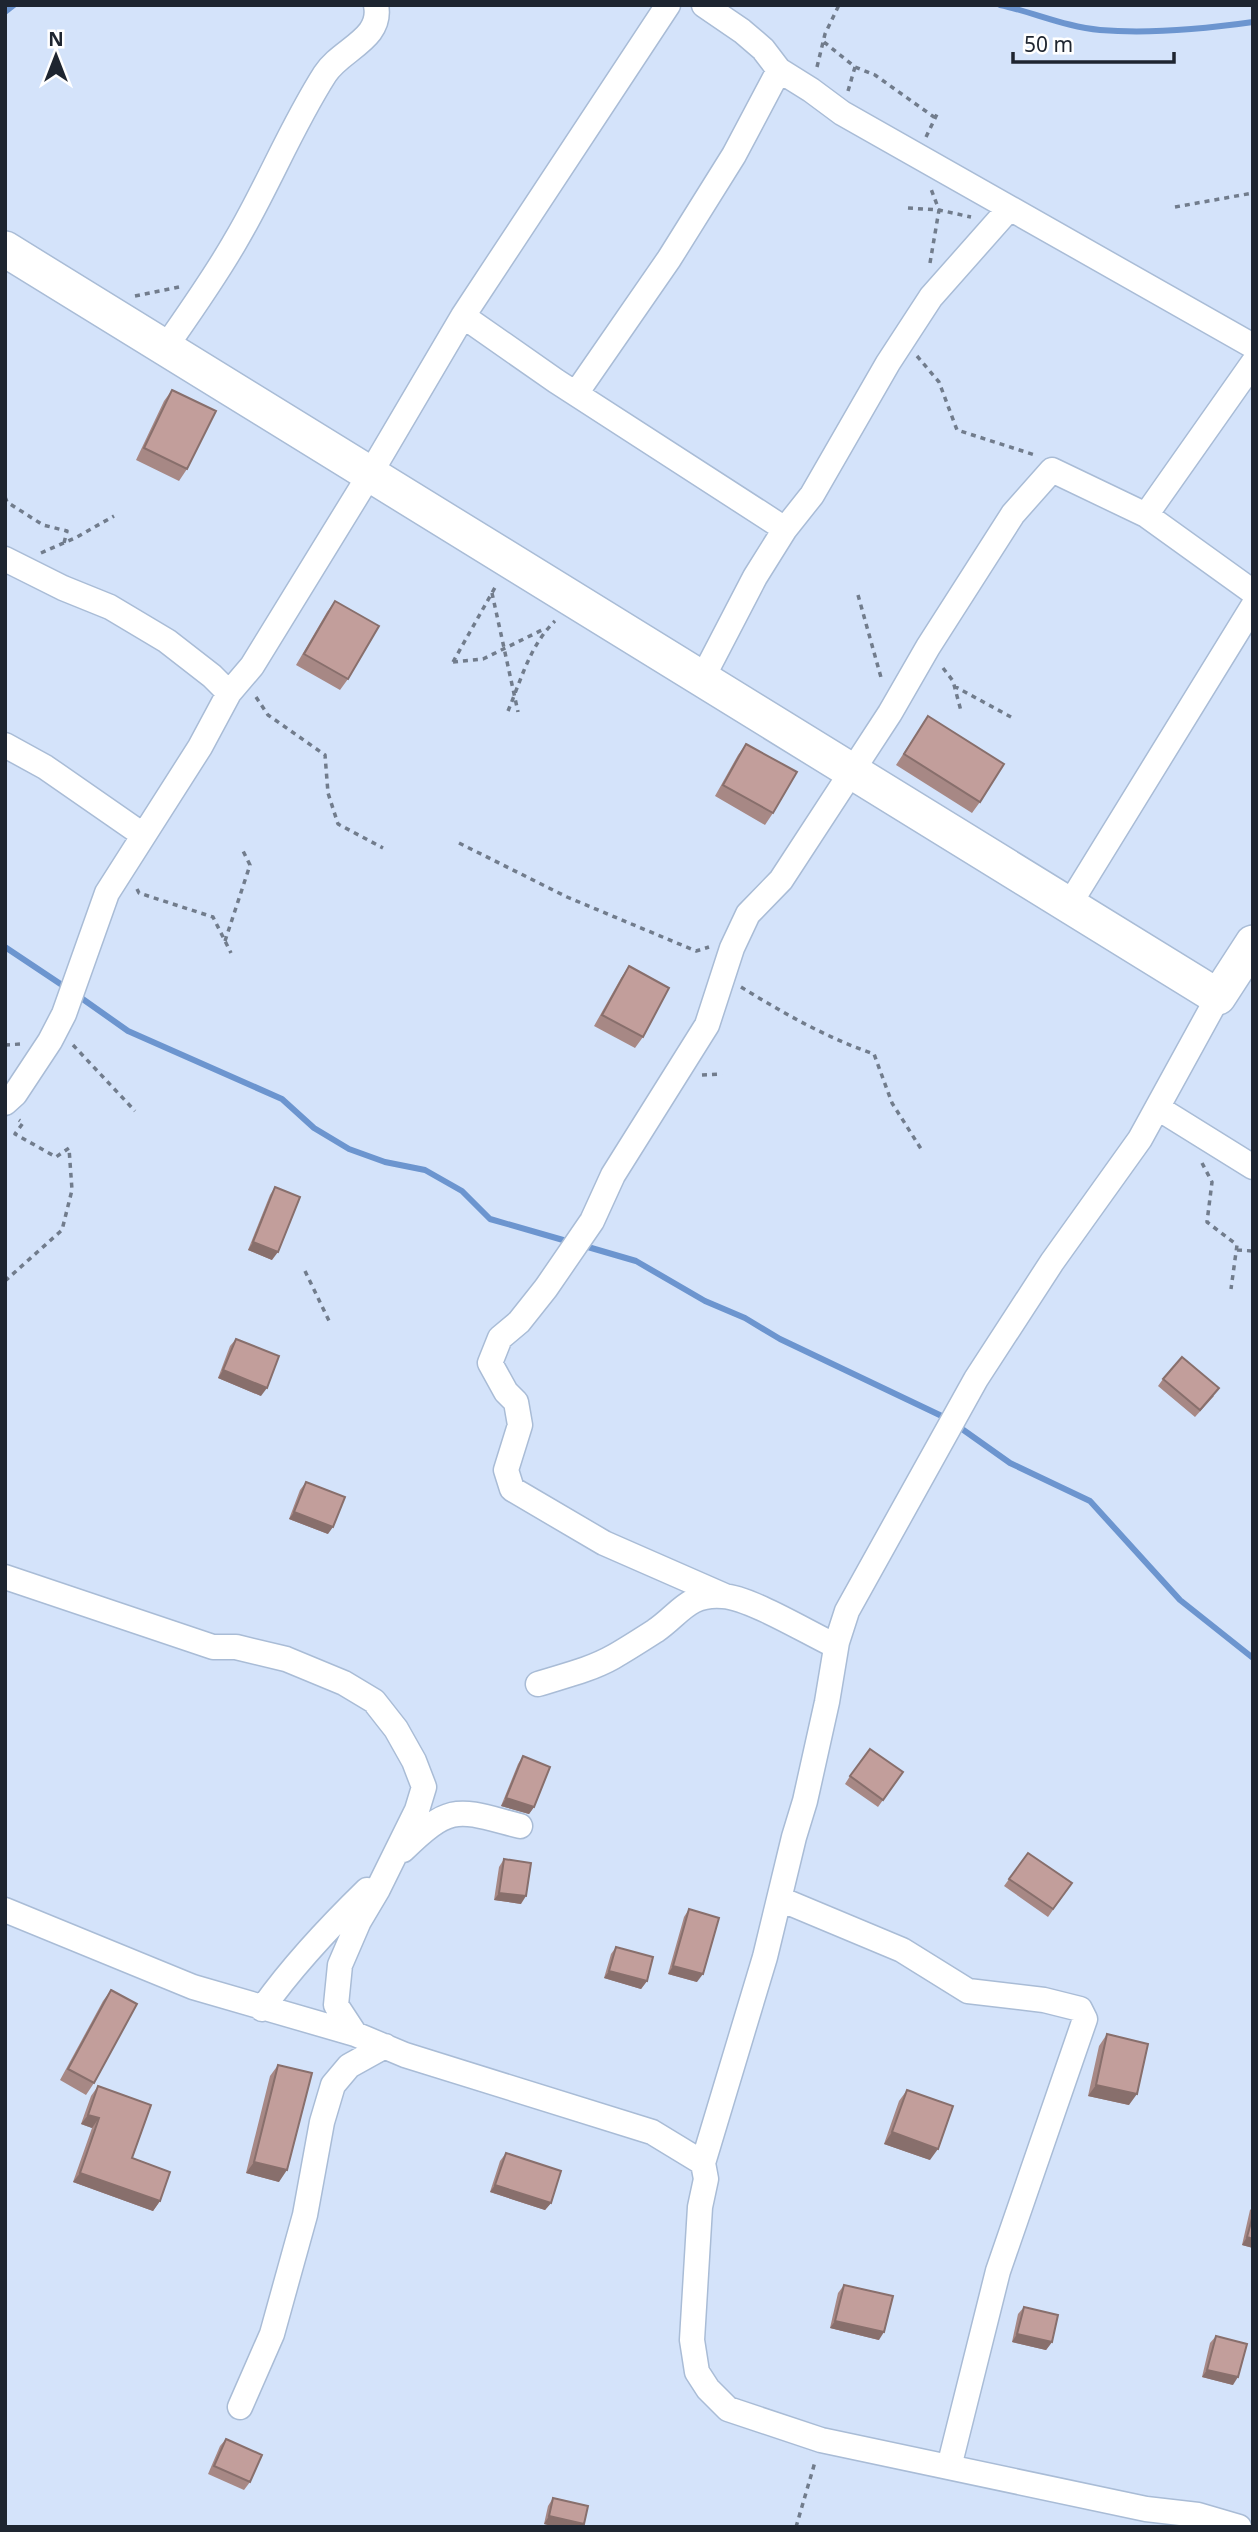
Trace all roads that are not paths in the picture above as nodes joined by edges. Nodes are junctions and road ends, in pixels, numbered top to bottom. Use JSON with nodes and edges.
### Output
{"nodes":[{"id":1,"x":376,"y":5,"type":"edge"},
{"id":2,"x":668,"y":5,"type":"edge"},
{"id":3,"x":704,"y":5,"type":"edge"},
{"id":4,"x":779,"y":70,"type":"junction"},
{"id":5,"x":1003,"y":216,"type":"junction"},
{"id":6,"x":5,"y":249,"type":"edge"},
{"id":7,"x":463,"y":316,"type":"junction"},
{"id":8,"x":1253,"y":346,"type":"edge"},
{"id":9,"x":165,"y":348,"type":"junction"},
{"id":10,"x":1253,"y":363,"type":"edge"},
{"id":11,"x":577,"y":392,"type":"junction"},
{"id":12,"x":370,"y":474,"type":"junction"},
{"id":13,"x":1146,"y":515,"type":"junction"},
{"id":14,"x":785,"y":529,"type":"junction"},
{"id":15,"x":11,"y":561,"type":"edge"},
{"id":16,"x":1253,"y":592,"type":"edge"},
{"id":17,"x":1253,"y":606,"type":"edge"},
{"id":18,"x":702,"y":679,"type":"junction"},
{"id":19,"x":229,"y":694,"type":"junction"},
{"id":20,"x":5,"y":745,"type":"edge"},
{"id":21,"x":852,"y":771,"type":"junction"},
{"id":22,"x":143,"y":835,"type":"junction"},
{"id":23,"x":1069,"y":905,"type":"junction"},
{"id":24,"x":1253,"y":943,"type":"edge"},
{"id":25,"x":1218,"y":998,"type":"junction"},
{"id":26,"x":1158,"y":1108,"type":"junction"},
{"id":27,"x":10,"y":1110,"type":"edge"},
{"id":28,"x":1253,"y":1167,"type":"edge"},
{"id":29,"x":5,"y":1577,"type":"edge"},
{"id":30,"x":726,"y":1596,"type":"junction"},
{"id":31,"x":836,"y":1646,"type":"junction"},
{"id":32,"x":538,"y":1684,"type":"dead end"},
{"id":33,"x":418,"y":1805,"type":"junction"},
{"id":34,"x":448,"y":1815,"type":"junction"},
{"id":35,"x":520,"y":1826,"type":"dead end"},
{"id":36,"x":391,"y":1862,"type":"junction"},
{"id":37,"x":780,"y":1899,"type":"junction"},
{"id":38,"x":5,"y":1910,"type":"edge"},
{"id":39,"x":262,"y":2009,"type":"junction"},
{"id":40,"x":355,"y":2034,"type":"junction"},
{"id":41,"x":386,"y":2046,"type":"junction"},
{"id":42,"x":703,"y":2163,"type":"junction"},
{"id":43,"x":240,"y":2407,"type":"dead end"},
{"id":44,"x":949,"y":2467,"type":"junction"},
{"id":45,"x":1238,"y":2527,"type":"edge"}],
"edges":[{"from":1,"to":9,"type":"street"},
{"from":2,"to":7,"type":"street"},
{"from":3,"to":4,"type":"street"},
{"from":4,"to":5,"type":"street"},
{"from":4,"to":11,"type":"street"},
{"from":5,"to":8,"type":"street"},
{"from":5,"to":14,"type":"street"},
{"from":6,"to":9,"type":"street"},
{"from":7,"to":11,"type":"street"},
{"from":7,"to":12,"type":"street"},
{"from":9,"to":12,"type":"street"},
{"from":10,"to":13,"type":"street"},
{"from":11,"to":14,"type":"street"},
{"from":12,"to":18,"type":"street"},
{"from":12,"to":19,"type":"street"},
{"from":13,"to":16,"type":"street"},
{"from":13,"to":21,"type":"street"},
{"from":14,"to":18,"type":"street"},
{"from":15,"to":19,"type":"street"},
{"from":17,"to":23,"type":"street"},
{"from":18,"to":21,"type":"street"},
{"from":19,"to":22,"type":"street"},
{"from":20,"to":22,"type":"street"},
{"from":21,"to":23,"type":"street"},
{"from":21,"to":30,"type":"street"},
{"from":22,"to":27,"type":"street"},
{"from":23,"to":25,"type":"street"},
{"from":24,"to":25,"type":"street"},
{"from":25,"to":26,"type":"street"},
{"from":26,"to":28,"type":"street"},
{"from":26,"to":31,"type":"street"},
{"from":29,"to":33,"type":"street"},
{"from":30,"to":31,"type":"street"},
{"from":30,"to":32,"type":"street"},
{"from":31,"to":37,"type":"street"},
{"from":33,"to":34,"type":"street"},
{"from":33,"to":36,"type":"street"},
{"from":34,"to":35,"type":"street"},
{"from":34,"to":36,"type":"street"},
{"from":36,"to":39,"type":"street"},
{"from":36,"to":40,"type":"street"},
{"from":37,"to":42,"type":"street"},
{"from":37,"to":44,"type":"street"},
{"from":38,"to":39,"type":"street"},
{"from":39,"to":40,"type":"street"},
{"from":40,"to":41,"type":"street"},
{"from":41,"to":42,"type":"street"},
{"from":41,"to":43,"type":"street"},
{"from":42,"to":44,"type":"street"},
{"from":44,"to":45,"type":"street"}]}
